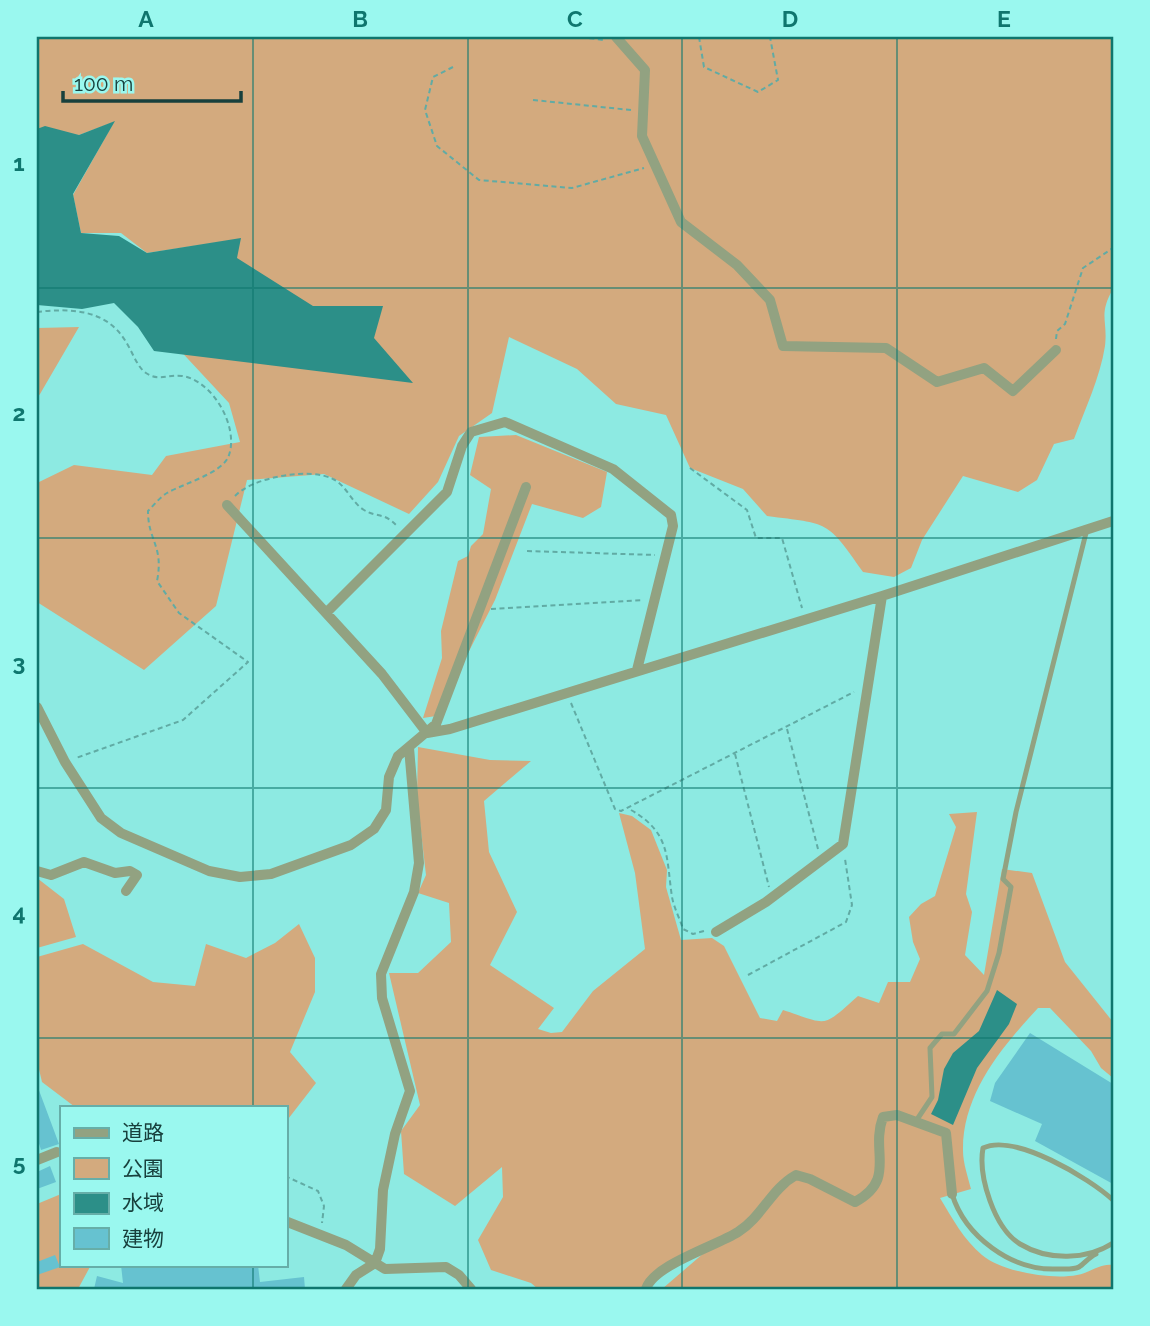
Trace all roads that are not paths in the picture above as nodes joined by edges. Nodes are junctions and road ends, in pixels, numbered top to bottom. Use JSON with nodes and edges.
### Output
{"nodes":[{"id":1,"x":619,"y":40,"type":"edge"},
{"id":2,"x":1056,"y":350,"type":"road end"},
{"id":3,"x":526,"y":488,"type":"dead end"},
{"id":4,"x":227,"y":505,"type":"road end"},
{"id":5,"x":1113,"y":521,"type":"edge"},
{"id":6,"x":1087,"y":529,"type":"junction"},
{"id":7,"x":882,"y":596,"type":"junction"},
{"id":8,"x":326,"y":613,"type":"junction"},
{"id":9,"x":637,"y":670,"type":"junction"},
{"id":10,"x":37,"y":707,"type":"edge"},
{"id":11,"x":427,"y":733,"type":"junction"},
{"id":12,"x":409,"y":748,"type":"junction"},
{"id":13,"x":37,"y":871,"type":"edge"},
{"id":14,"x":126,"y":891,"type":"dead end"},
{"id":15,"x":716,"y":932,"type":"road end"},
{"id":16,"x":916,"y":1121,"type":"junction"},
{"id":17,"x":57,"y":1153,"type":"dead end"},
{"id":18,"x":37,"y":1160,"type":"edge"},
{"id":19,"x":951,"y":1194,"type":"joint"},
{"id":20,"x":1113,"y":1200,"type":"edge"},
{"id":21,"x":287,"y":1222,"type":"edge"},
{"id":22,"x":1113,"y":1243,"type":"edge"},
{"id":23,"x":1107,"y":1247,"type":"junction"},
{"id":24,"x":375,"y":1263,"type":"junction"},
{"id":25,"x":346,"y":1289,"type":"edge"},
{"id":26,"x":471,"y":1289,"type":"edge"},
{"id":27,"x":646,"y":1289,"type":"edge"}],
"edges":[{"from":1,"to":2,"type":"street"},
{"from":3,"to":11,"type":"street"},
{"from":4,"to":8,"type":"street"},
{"from":5,"to":6,"type":"street"},
{"from":6,"to":7,"type":"street"},
{"from":6,"to":16,"type":"lane"},
{"from":7,"to":9,"type":"street"},
{"from":7,"to":15,"type":"street"},
{"from":8,"to":9,"type":"street"},
{"from":8,"to":11,"type":"street"},
{"from":9,"to":11,"type":"street"},
{"from":10,"to":12,"type":"street"},
{"from":11,"to":12,"type":"street"},
{"from":12,"to":24,"type":"street"},
{"from":13,"to":14,"type":"street"},
{"from":16,"to":19,"type":"street"},
{"from":16,"to":27,"type":"street"},
{"from":17,"to":18,"type":"street"},
{"from":19,"to":23,"type":"lane"},
{"from":20,"to":23,"type":"lane"},
{"from":21,"to":24,"type":"street"},
{"from":22,"to":23,"type":"lane"},
{"from":24,"to":25,"type":"street"},
{"from":24,"to":26,"type":"street"}]}
